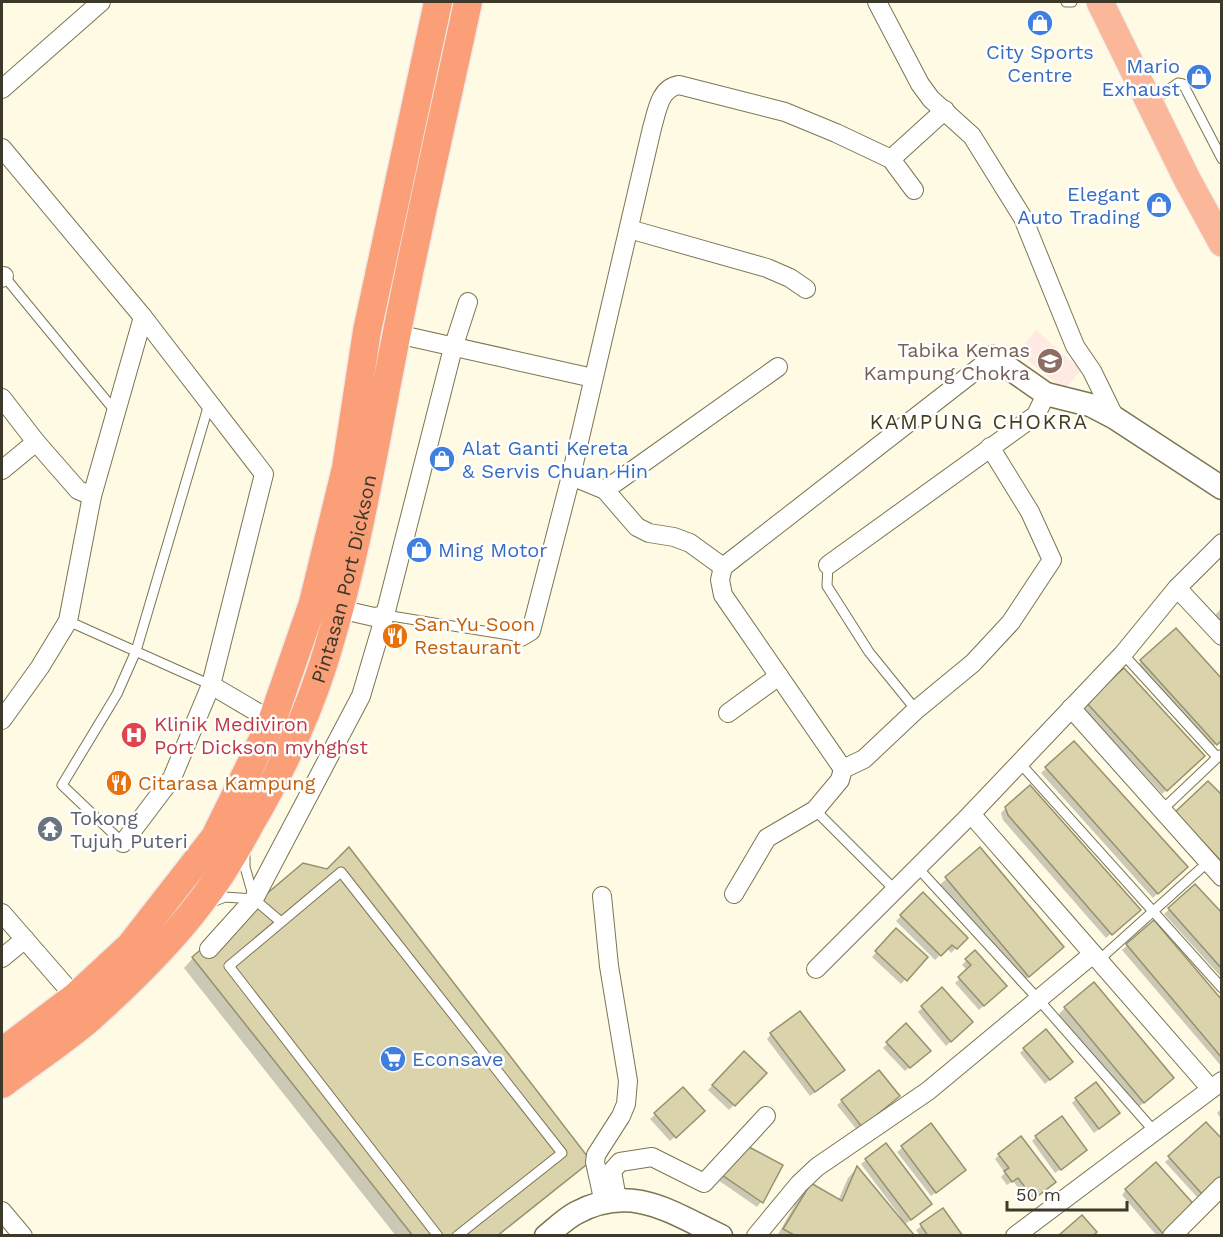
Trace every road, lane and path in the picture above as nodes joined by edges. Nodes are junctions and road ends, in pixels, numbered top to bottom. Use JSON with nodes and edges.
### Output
{"nodes":[{"id":1,"x":101,"y":2,"type":"edge"},
{"id":2,"x":438,"y":2,"type":"edge"},
{"id":3,"x":468,"y":2,"type":"edge"},
{"id":4,"x":877,"y":2,"type":"edge"},
{"id":5,"x":1066,"y":2,"type":"edge"},
{"id":6,"x":1072,"y":2,"type":"edge"},
{"id":7,"x":1100,"y":2,"type":"edge"},
{"id":8,"x":2,"y":89,"type":"edge"},
{"id":9,"x":1149,"y":103,"type":"junction"},
{"id":10,"x":945,"y":110,"type":"junction"},
{"id":11,"x":4,"y":156,"type":"edge"},
{"id":12,"x":891,"y":159,"type":"junction"},
{"id":13,"x":1221,"y":159,"type":"edge"},
{"id":14,"x":914,"y":190,"type":"dead end"},
{"id":15,"x":629,"y":229,"type":"junction"},
{"id":16,"x":389,"y":230,"type":"junction"},
{"id":17,"x":1221,"y":243,"type":"edge"},
{"id":18,"x":2,"y":277,"type":"edge"},
{"id":19,"x":806,"y":289,"type":"dead end"},
{"id":20,"x":468,"y":302,"type":"dead end"},
{"id":21,"x":143,"y":317,"type":"junction"},
{"id":22,"x":397,"y":333,"type":"junction"},
{"id":23,"x":453,"y":348,"type":"junction"},
{"id":24,"x":993,"y":357,"type":"joint"},
{"id":25,"x":778,"y":367,"type":"dead end"},
{"id":26,"x":593,"y":378,"type":"junction"},
{"id":27,"x":1046,"y":394,"type":"junction"},
{"id":28,"x":2,"y":398,"type":"edge"},
{"id":29,"x":209,"y":404,"type":"junction"},
{"id":30,"x":116,"y":411,"type":"junction"},
{"id":31,"x":1115,"y":418,"type":"junction"},
{"id":32,"x":36,"y":442,"type":"junction"},
{"id":33,"x":990,"y":447,"type":"junction"},
{"id":34,"x":346,"y":468,"type":"junction"},
{"id":35,"x":2,"y":470,"type":"edge"},
{"id":36,"x":571,"y":476,"type":"junction"},
{"id":37,"x":1221,"y":488,"type":"edge"},
{"id":38,"x":604,"y":490,"type":"junction"},
{"id":39,"x":92,"y":496,"type":"junction"},
{"id":40,"x":1221,"y":543,"type":"edge"},
{"id":41,"x":828,"y":565,"type":"joint"},
{"id":42,"x":723,"y":567,"type":"junction"},
{"id":43,"x":1177,"y":588,"type":"junction"},
{"id":44,"x":339,"y":609,"type":"junction"},
{"id":45,"x":385,"y":615,"type":"junction"},
{"id":46,"x":68,"y":621,"type":"junction"},
{"id":47,"x":1221,"y":636,"type":"edge"},
{"id":48,"x":521,"y":637,"type":"joint"},
{"id":49,"x":136,"y":651,"type":"junction"},
{"id":50,"x":1123,"y":654,"type":"junction"},
{"id":51,"x":779,"y":676,"type":"junction"},
{"id":52,"x":211,"y":685,"type":"junction"},
{"id":53,"x":1071,"y":708,"type":"junction"},
{"id":54,"x":916,"y":710,"type":"junction"},
{"id":55,"x":728,"y":713,"type":"dead end"},
{"id":56,"x":2,"y":720,"type":"edge"},
{"id":57,"x":285,"y":725,"type":"junction"},
{"id":58,"x":1219,"y":755,"type":"edge"},
{"id":59,"x":1019,"y":762,"type":"junction"},
{"id":60,"x":843,"y":770,"type":"junction"},
{"id":61,"x":259,"y":809,"type":"junction"},
{"id":62,"x":815,"y":810,"type":"junction"},
{"id":63,"x":1162,"y":810,"type":"junction"},
{"id":64,"x":971,"y":814,"type":"junction"},
{"id":65,"x":123,"y":843,"type":"joint"},
{"id":66,"x":1208,"y":862,"type":"junction"},
{"id":67,"x":917,"y":867,"type":"junction"},
{"id":68,"x":1221,"y":877,"type":"edge"},
{"id":69,"x":895,"y":890,"type":"junction"},
{"id":70,"x":734,"y":894,"type":"dead end"},
{"id":71,"x":602,"y":896,"type":"dead end"},
{"id":72,"x":254,"y":899,"type":"junction"},
{"id":73,"x":1153,"y":911,"type":"junction"},
{"id":74,"x":2,"y":913,"type":"edge"},
{"id":75,"x":189,"y":916,"type":"junction"},
{"id":76,"x":281,"y":922,"type":"junction"},
{"id":77,"x":25,"y":939,"type":"junction"},
{"id":78,"x":209,"y":949,"type":"dead end"},
{"id":79,"x":1096,"y":957,"type":"junction"},
{"id":80,"x":2,"y":958,"type":"edge"},
{"id":81,"x":816,"y":969,"type":"dead end"},
{"id":82,"x":1221,"y":988,"type":"edge"},
{"id":83,"x":75,"y":997,"type":"junction"},
{"id":84,"x":1038,"y":999,"type":"junction"},
{"id":85,"x":2,"y":1052,"type":"edge"},
{"id":86,"x":2,"y":1084,"type":"edge"},
{"id":87,"x":1216,"y":1085,"type":"edge"},
{"id":88,"x":766,"y":1116,"type":"dead end"},
{"id":89,"x":1154,"y":1131,"type":"junction"},
{"id":90,"x":1221,"y":1186,"type":"edge"},
{"id":91,"x":610,"y":1201,"type":"junction"},
{"id":92,"x":2,"y":1211,"type":"edge"},
{"id":93,"x":469,"y":1232,"type":"edge"},
{"id":94,"x":23,"y":1236,"type":"edge"},
{"id":95,"x":438,"y":1236,"type":"edge"},
{"id":96,"x":457,"y":1236,"type":"edge"},
{"id":97,"x":546,"y":1236,"type":"edge"},
{"id":98,"x":721,"y":1236,"type":"edge"},
{"id":99,"x":756,"y":1236,"type":"edge"},
{"id":100,"x":1015,"y":1236,"type":"edge"},
{"id":101,"x":1172,"y":1236,"type":"edge"}],
"edges":[{"from":1,"to":8,"type":"street"},
{"from":2,"to":16,"type":"highway","name":"Pintasan Port Dickson"},
{"from":3,"to":22,"type":"highway","name":"Pintasan Port Dickson"},
{"from":4,"to":10,"type":"street"},
{"from":5,"to":6,"type":"lane"},
{"from":7,"to":9,"type":"main road"},
{"from":9,"to":13,"type":"lane"},
{"from":9,"to":17,"type":"main road"},
{"from":10,"to":12,"type":"street"},
{"from":10,"to":31,"type":"street"},
{"from":11,"to":21,"type":"street"},
{"from":12,"to":14,"type":"street"},
{"from":12,"to":15,"type":"street"},
{"from":15,"to":19,"type":"street"},
{"from":15,"to":26,"type":"street"},
{"from":16,"to":22,"type":"highway"},
{"from":16,"to":34,"type":"highway","name":"Pintasan Port Dickson"},
{"from":18,"to":30,"type":"lane"},
{"from":20,"to":23,"type":"street"},
{"from":21,"to":29,"type":"street"},
{"from":21,"to":30,"type":"street"},
{"from":22,"to":23,"type":"street"},
{"from":22,"to":34,"type":"highway"},
{"from":22,"to":44,"type":"highway","name":"Pintasan Port Dickson"},
{"from":23,"to":26,"type":"street"},
{"from":23,"to":45,"type":"street"},
{"from":24,"to":27,"type":"street"},
{"from":24,"to":42,"type":"street"},
{"from":25,"to":38,"type":"street"},
{"from":26,"to":36,"type":"street"},
{"from":27,"to":31,"type":"street"},
{"from":27,"to":33,"type":"street"},
{"from":28,"to":32,"type":"street"},
{"from":29,"to":49,"type":"lane"},
{"from":29,"to":52,"type":"street"},
{"from":30,"to":39,"type":"street"},
{"from":31,"to":37,"type":"street"},
{"from":32,"to":35,"type":"street"},
{"from":32,"to":39,"type":"street"},
{"from":33,"to":41,"type":"street"},
{"from":33,"to":54,"type":"street"},
{"from":34,"to":57,"type":"highway","name":"Pintasan Port Dickson"},
{"from":36,"to":38,"type":"street"},
{"from":36,"to":48,"type":"street"},
{"from":38,"to":42,"type":"street"},
{"from":39,"to":46,"type":"street"},
{"from":40,"to":43,"type":"street"},
{"from":41,"to":54,"type":"lane"},
{"from":42,"to":51,"type":"street"},
{"from":43,"to":47,"type":"street"},
{"from":43,"to":50,"type":"street"},
{"from":44,"to":45,"type":"street"},
{"from":44,"to":57,"type":"highway","name":"Pintasan Port Dickson"},
{"from":45,"to":48,"type":"lane"},
{"from":45,"to":72,"type":"street"},
{"from":46,"to":49,"type":"lane"},
{"from":46,"to":56,"type":"street"},
{"from":49,"to":52,"type":"lane"},
{"from":49,"to":65,"type":"lane"},
{"from":50,"to":53,"type":"street"},
{"from":50,"to":58,"type":"lane"},
{"from":51,"to":55,"type":"street"},
{"from":51,"to":60,"type":"street"},
{"from":52,"to":57,"type":"street"},
{"from":52,"to":65,"type":"street"},
{"from":53,"to":59,"type":"street"},
{"from":53,"to":63,"type":"street"},
{"from":54,"to":60,"type":"street"},
{"from":57,"to":61,"type":"highway","name":"Pintasan Port Dickson"},
{"from":57,"to":83,"type":"highway","name":"Pintasan Port Dickson"},
{"from":58,"to":63,"type":"lane"},
{"from":59,"to":64,"type":"street"},
{"from":59,"to":73,"type":"lane"},
{"from":60,"to":62,"type":"street"},
{"from":61,"to":72,"type":"lane"},
{"from":61,"to":75,"type":"highway","name":"Pintasan Port Dickson"},
{"from":62,"to":69,"type":"lane"},
{"from":62,"to":70,"type":"street"},
{"from":63,"to":66,"type":"street"},
{"from":64,"to":67,"type":"street"},
{"from":64,"to":79,"type":"street"},
{"from":66,"to":68,"type":"street"},
{"from":66,"to":73,"type":"lane"},
{"from":67,"to":69,"type":"street"},
{"from":67,"to":84,"type":"lane"},
{"from":69,"to":81,"type":"street"},
{"from":71,"to":91,"type":"street"},
{"from":72,"to":75,"type":"lane"},
{"from":72,"to":76,"type":"lane"},
{"from":72,"to":78,"type":"street"},
{"from":73,"to":79,"type":"lane"},
{"from":73,"to":82,"type":"lane"},
{"from":74,"to":77,"type":"street"},
{"from":75,"to":86,"type":"highway","name":"Pintasan Port Dickson"},
{"from":76,"to":93,"type":"lane"},
{"from":76,"to":95,"type":"lane"},
{"from":77,"to":80,"type":"street"},
{"from":77,"to":83,"type":"street"},
{"from":79,"to":84,"type":"street"},
{"from":79,"to":87,"type":"street"},
{"from":83,"to":85,"type":"highway","name":"Pintasan Port Dickson"},
{"from":84,"to":89,"type":"lane"},
{"from":84,"to":99,"type":"street"},
{"from":87,"to":89,"type":"street"},
{"from":88,"to":91,"type":"street"},
{"from":89,"to":100,"type":"street"},
{"from":90,"to":101,"type":"street"},
{"from":91,"to":97,"type":"street"},
{"from":91,"to":98,"type":"street"},
{"from":92,"to":94,"type":"street"},
{"from":93,"to":96,"type":"lane"}]}
